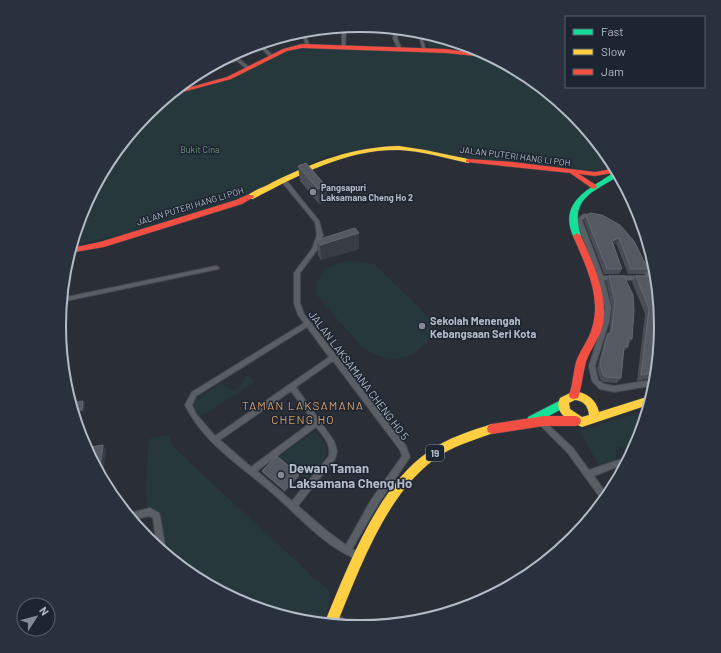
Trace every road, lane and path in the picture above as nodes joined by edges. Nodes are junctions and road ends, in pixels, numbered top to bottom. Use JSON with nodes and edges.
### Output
{"nodes":[{"id":1,"x":344,"y":33,"type":"edge"},
{"id":2,"x":396,"y":35,"type":"edge"},
{"id":3,"x":305,"y":38,"type":"edge"},
{"id":4,"x":421,"y":39,"type":"edge"},
{"id":5,"x":309,"y":46,"type":"junction"},
{"id":6,"x":343,"y":47,"type":"junction"},
{"id":7,"x":264,"y":49,"type":"edge"},
{"id":8,"x":400,"y":50,"type":"junction"},
{"id":9,"x":425,"y":51,"type":"junction"},
{"id":10,"x":471,"y":53,"type":"edge"},
{"id":11,"x":271,"y":56,"type":"junction"},
{"id":12,"x":237,"y":60,"type":"joint"},
{"id":13,"x":233,"y":61,"type":"edge"},
{"id":14,"x":248,"y":68,"type":"junction"},
{"id":15,"x":184,"y":91,"type":"edge"},
{"id":16,"x":572,"y":172,"type":"junction"},
{"id":17,"x":611,"y":172,"type":"edge"},
{"id":18,"x":613,"y":174,"type":"edge"},
{"id":19,"x":284,"y":181,"type":"junction"},
{"id":20,"x":593,"y":187,"type":"junction"},
{"id":21,"x":602,"y":217,"type":"edge"},
{"id":22,"x":76,"y":250,"type":"edge"},
{"id":23,"x":641,"y":257,"type":"edge"},
{"id":24,"x":216,"y":268,"type":"dead end"},
{"id":25,"x":597,"y":277,"type":"junction"},
{"id":26,"x":650,"y":278,"type":"joint"},
{"id":27,"x":68,"y":299,"type":"edge"},
{"id":28,"x":308,"y":324,"type":"junction"},
{"id":29,"x":334,"y":357,"type":"junction"},
{"id":30,"x":649,"y":383,"type":"edge"},
{"id":31,"x":578,"y":386,"type":"junction"},
{"id":32,"x":292,"y":387,"type":"junction"},
{"id":33,"x":574,"y":395,"type":"junction"},
{"id":34,"x":587,"y":400,"type":"junction"},
{"id":35,"x":646,"y":400,"type":"edge"},
{"id":36,"x":564,"y":403,"type":"junction"},
{"id":37,"x":616,"y":409,"type":"junction"},
{"id":38,"x":594,"y":418,"type":"junction"},
{"id":39,"x":576,"y":421,"type":"junction"},
{"id":40,"x":317,"y":422,"type":"junction"},
{"id":41,"x":541,"y":422,"type":"junction"},
{"id":42,"x":523,"y":424,"type":"junction"},
{"id":43,"x":216,"y":439,"type":"junction"},
{"id":44,"x":622,"y":463,"type":"edge"},
{"id":45,"x":252,"y":471,"type":"junction"},
{"id":46,"x":589,"y":474,"type":"junction"},
{"id":47,"x":603,"y":494,"type":"edge"},
{"id":48,"x":293,"y":506,"type":"junction"},
{"id":49,"x":135,"y":516,"type":"edge"},
{"id":50,"x":161,"y":543,"type":"edge"},
{"id":51,"x":346,"y":550,"type":"junction"},
{"id":52,"x":358,"y":556,"type":"junction"},
{"id":53,"x":333,"y":619,"type":"edge"}],
"edges":[{"from":1,"to":6,"type":"street"},
{"from":2,"to":8,"type":"street"},
{"from":3,"to":5,"type":"street"},
{"from":4,"to":9,"type":"street"},
{"from":5,"to":6,"type":"street"},
{"from":5,"to":11,"type":"street"},
{"from":6,"to":8,"type":"street"},
{"from":7,"to":11,"type":"street"},
{"from":8,"to":9,"type":"street"},
{"from":9,"to":10,"type":"street"},
{"from":11,"to":14,"type":"street"},
{"from":12,"to":13,"type":"street"},
{"from":12,"to":14,"type":"street"},
{"from":14,"to":15,"type":"street"},
{"from":16,"to":17,"type":"street","name":"JALAN PUTERI HANG LI POH"},
{"from":16,"to":19,"type":"street","name":"JALAN PUTERI HANG LI POH"},
{"from":16,"to":20,"type":"street"},
{"from":18,"to":20,"type":"street"},
{"from":19,"to":22,"type":"street","name":"JALAN PUTERI HANG LI POH"},
{"from":19,"to":28,"type":"street","name":"JALAN LAKSAMANA CHENG HO 5"},
{"from":20,"to":25,"type":"street"},
{"from":21,"to":25,"type":"street"},
{"from":23,"to":26,"type":"street"},
{"from":24,"to":27,"type":"street"},
{"from":25,"to":26,"type":"street"},
{"from":25,"to":30,"type":"street"},
{"from":25,"to":31,"type":"street"},
{"from":28,"to":29,"type":"street","name":"JALAN LAKSAMANA CHENG HO 5"},
{"from":28,"to":43,"type":"street"},
{"from":29,"to":32,"type":"street"},
{"from":29,"to":51,"type":"street","name":"JALAN LAKSAMANA CHENG HO 5"},
{"from":31,"to":33,"type":"street"},
{"from":31,"to":34,"type":"street"},
{"from":32,"to":40,"type":"street"},
{"from":32,"to":43,"type":"street"},
{"from":33,"to":34,"type":"street"},
{"from":33,"to":36,"type":"street"},
{"from":34,"to":37,"type":"street"},
{"from":34,"to":38,"type":"street"},
{"from":35,"to":37,"type":"street"},
{"from":36,"to":39,"type":"street"},
{"from":36,"to":42,"type":"street"},
{"from":37,"to":38,"type":"street"},
{"from":38,"to":39,"type":"street"},
{"from":39,"to":41,"type":"street","number":"19"},
{"from":40,"to":45,"type":"street"},
{"from":40,"to":48,"type":"street"},
{"from":41,"to":42,"type":"street","number":"19"},
{"from":41,"to":46,"type":"street"},
{"from":42,"to":52,"type":"street","number":"19"},
{"from":43,"to":45,"type":"street"},
{"from":44,"to":46,"type":"street"},
{"from":45,"to":48,"type":"street"},
{"from":46,"to":47,"type":"street"},
{"from":48,"to":51,"type":"street"},
{"from":49,"to":50,"type":"street"},
{"from":51,"to":52,"type":"street"},
{"from":52,"to":53,"type":"street","number":"19"}]}
